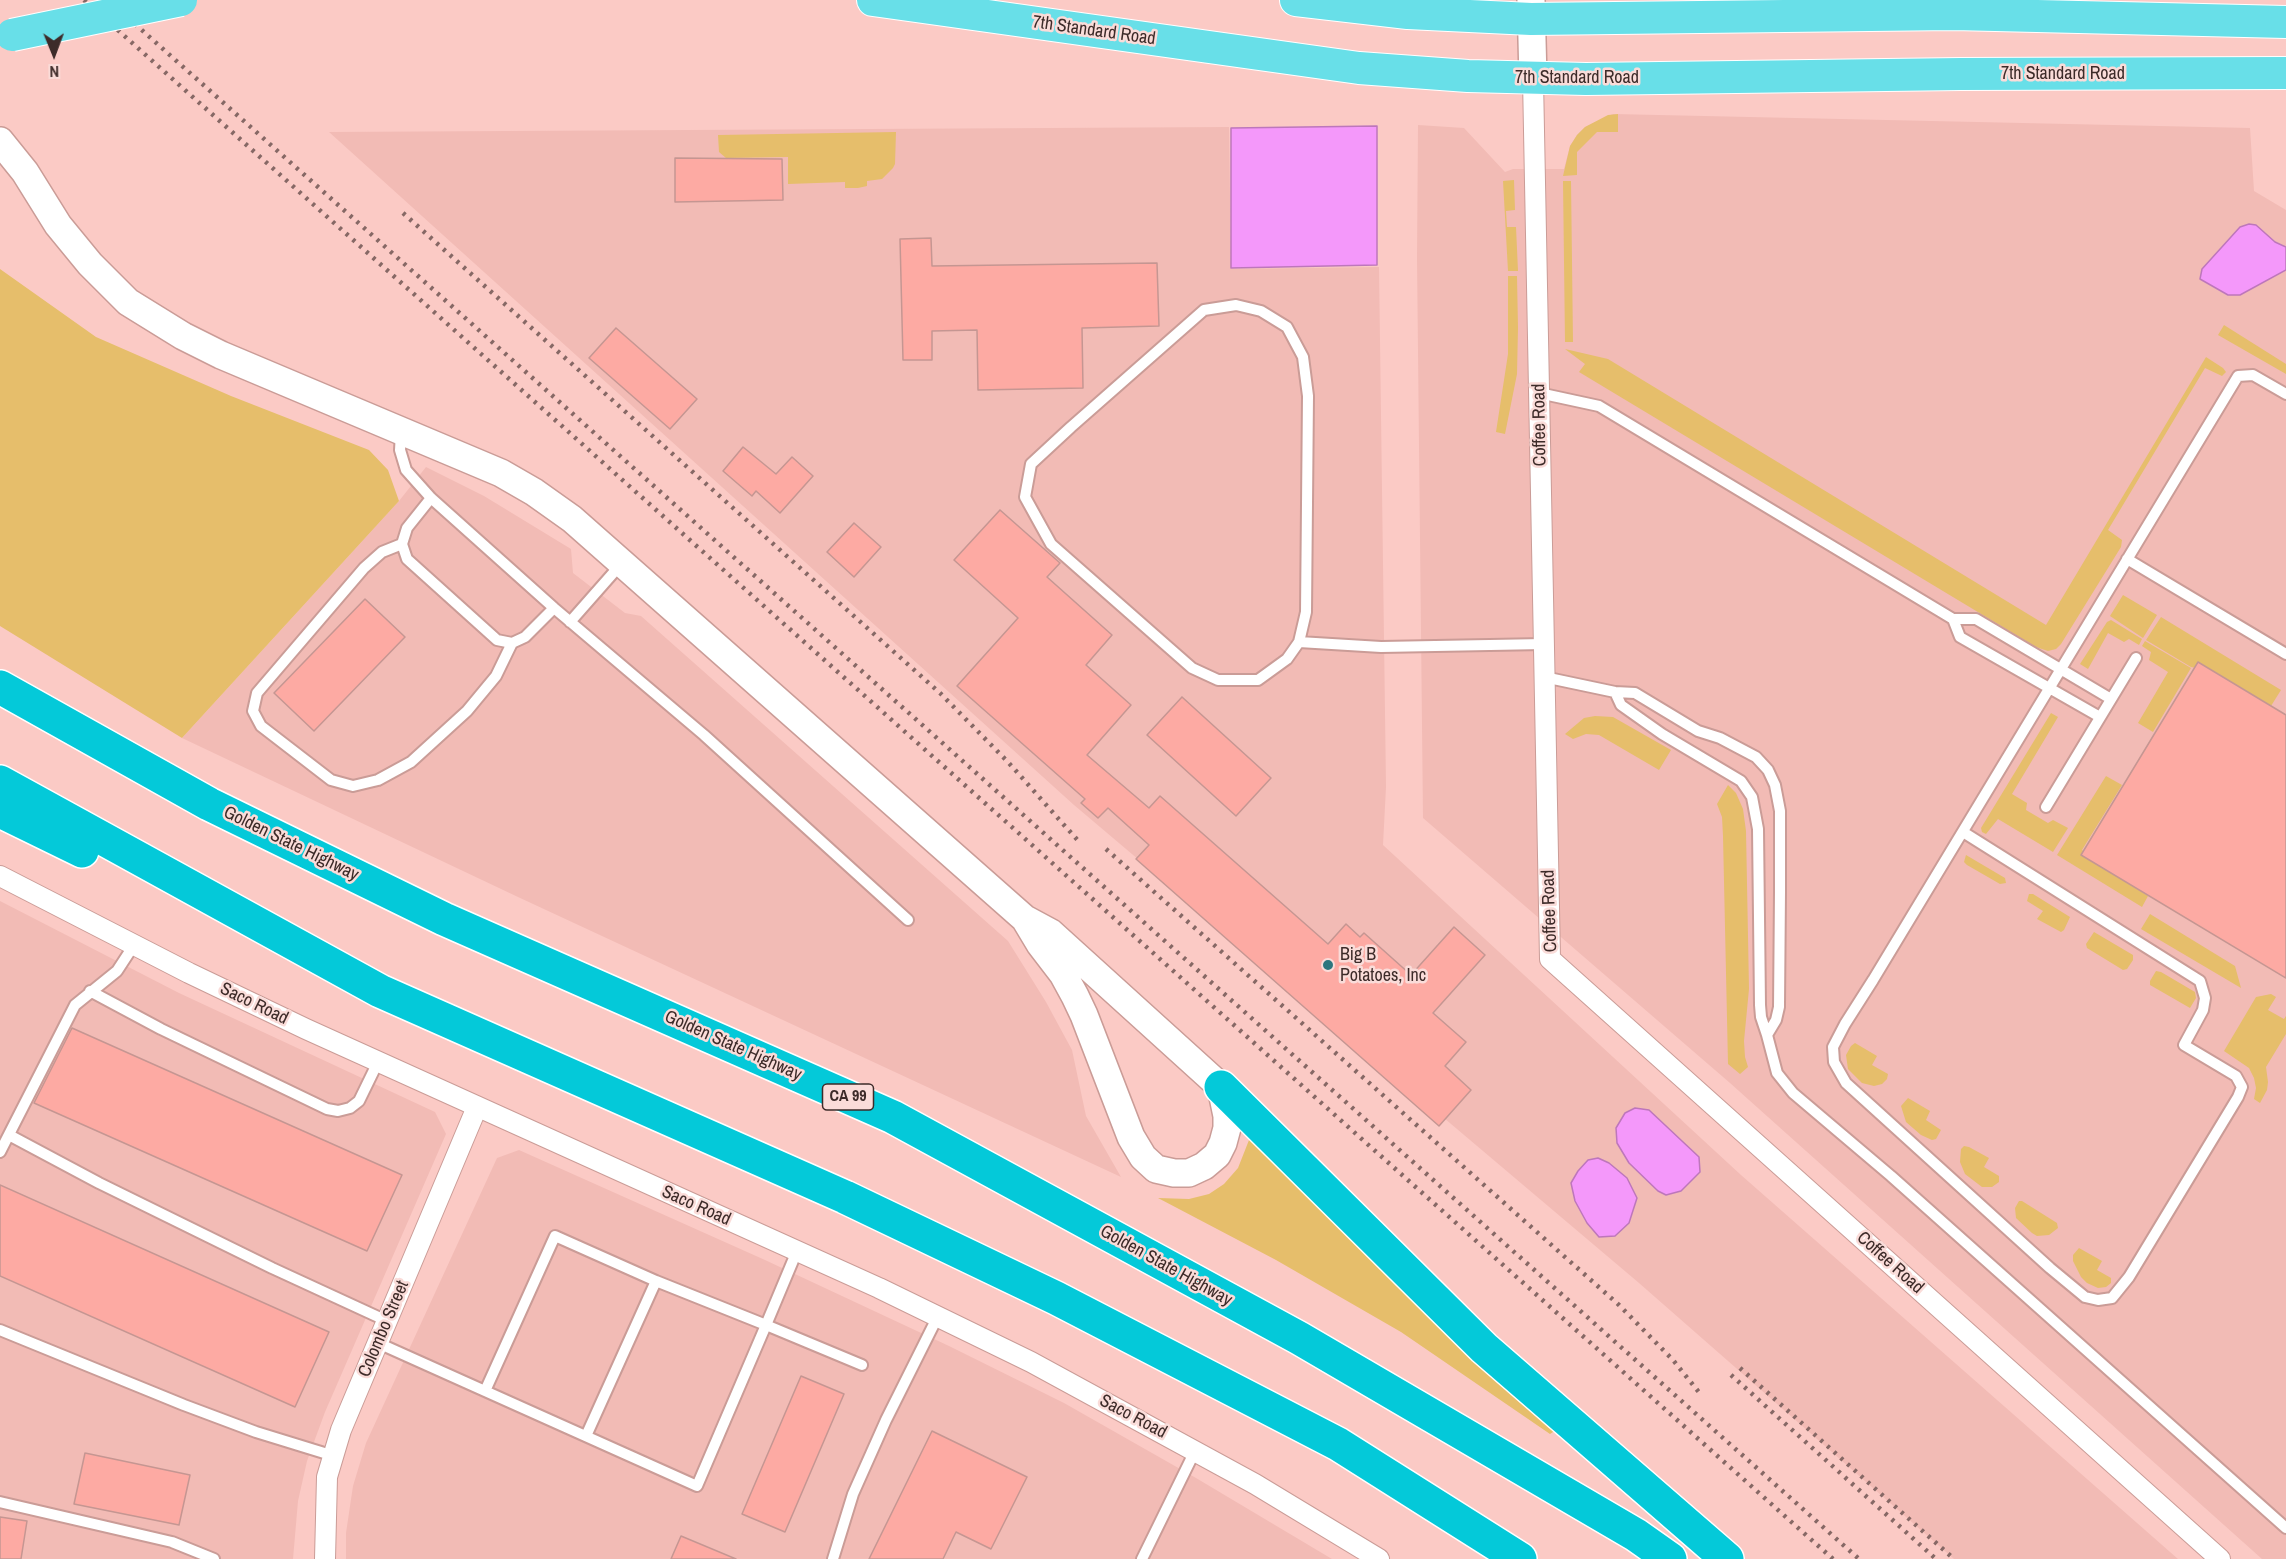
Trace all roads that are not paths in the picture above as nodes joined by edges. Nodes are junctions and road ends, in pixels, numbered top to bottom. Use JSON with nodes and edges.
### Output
{"nodes":[{"id":1,"x":181,"y":0,"type":"edge"},
{"id":2,"x":873,"y":0,"type":"edge"},
{"id":3,"x":1296,"y":0,"type":"edge"},
{"id":4,"x":1531,"y":10,"type":"edge"},
{"id":5,"x":2286,"y":22,"type":"edge"},
{"id":6,"x":6,"y":36,"type":"edge"},
{"id":7,"x":2286,"y":73,"type":"edge"},
{"id":8,"x":1533,"y":79,"type":"junction"},
{"id":9,"x":0,"y":141,"type":"edge"},
{"id":10,"x":1539,"y":393,"type":"junction"},
{"id":11,"x":2286,"y":394,"type":"edge"},
{"id":12,"x":401,"y":430,"type":"junction"},
{"id":13,"x":431,"y":498,"type":"junction"},
{"id":14,"x":402,"y":544,"type":"junction"},
{"id":15,"x":2127,"y":559,"type":"junction"},
{"id":16,"x":622,"y":563,"type":"junction"},
{"id":17,"x":554,"y":608,"type":"junction"},
{"id":18,"x":1953,"y":619,"type":"junction"},
{"id":19,"x":570,"y":622,"type":"junction"},
{"id":20,"x":1299,"y":642,"type":"junction"},
{"id":21,"x":512,"y":643,"type":"junction"},
{"id":22,"x":1544,"y":644,"type":"junction"},
{"id":23,"x":2286,"y":654,"type":"edge"},
{"id":24,"x":2136,"y":658,"type":"dead end"},
{"id":25,"x":2060,"y":669,"type":"junction"},
{"id":26,"x":1544,"y":677,"type":"junction"},
{"id":27,"x":0,"y":687,"type":"edge"},
{"id":28,"x":2049,"y":688,"type":"junction"},
{"id":29,"x":1615,"y":692,"type":"junction"},
{"id":30,"x":2111,"y":699,"type":"junction"},
{"id":31,"x":2100,"y":717,"type":"junction"},
{"id":32,"x":0,"y":782,"type":"edge"},
{"id":33,"x":2046,"y":807,"type":"dead end"},
{"id":34,"x":0,"y":811,"type":"edge"},
{"id":35,"x":1963,"y":832,"type":"junction"},
{"id":36,"x":0,"y":876,"type":"edge"},
{"id":37,"x":1025,"y":919,"type":"junction"},
{"id":38,"x":908,"y":920,"type":"dead end"},
{"id":39,"x":134,"y":945,"type":"junction"},
{"id":40,"x":90,"y":991,"type":"junction"},
{"id":41,"x":380,"y":991,"type":"junction"},
{"id":42,"x":1767,"y":1035,"type":"junction"},
{"id":43,"x":378,"y":1062,"type":"junction"},
{"id":44,"x":1221,"y":1087,"type":"junction"},
{"id":45,"x":477,"y":1107,"type":"junction"},
{"id":46,"x":9,"y":1135,"type":"junction"},
{"id":47,"x":0,"y":1152,"type":"edge"},
{"id":48,"x":797,"y":1251,"type":"junction"},
{"id":49,"x":656,"y":1281,"type":"junction"},
{"id":50,"x":937,"y":1318,"type":"junction"},
{"id":51,"x":387,"y":1321,"type":"junction"},
{"id":52,"x":766,"y":1325,"type":"junction"},
{"id":53,"x":0,"y":1330,"type":"edge"},
{"id":54,"x":378,"y":1343,"type":"junction"},
{"id":55,"x":862,"y":1365,"type":"dead end"},
{"id":56,"x":485,"y":1391,"type":"junction"},
{"id":57,"x":586,"y":1436,"type":"junction"},
{"id":58,"x":1195,"y":1451,"type":"junction"},
{"id":59,"x":334,"y":1456,"type":"junction"},
{"id":60,"x":0,"y":1502,"type":"edge"},
{"id":61,"x":2286,"y":1528,"type":"edge"},
{"id":62,"x":214,"y":1559,"type":"edge"},
{"id":63,"x":325,"y":1559,"type":"edge"},
{"id":64,"x":833,"y":1559,"type":"edge"},
{"id":65,"x":1142,"y":1559,"type":"edge"},
{"id":66,"x":1379,"y":1559,"type":"edge"},
{"id":67,"x":1520,"y":1559,"type":"edge"},
{"id":68,"x":1670,"y":1559,"type":"edge"},
{"id":69,"x":1727,"y":1559,"type":"edge"},
{"id":70,"x":2220,"y":1559,"type":"edge"}],
"edges":[{"from":1,"to":6,"type":"main road","bridge":true},
{"from":2,"to":8,"type":"main road","name":"7th Standard Road"},
{"from":3,"to":4,"type":"main road"},
{"from":4,"to":5,"type":"main road"},
{"from":4,"to":8,"type":"main road","name":"Coffee Road"},
{"from":7,"to":8,"type":"main road","name":"7th Standard Road"},
{"from":8,"to":10,"type":"street","name":"Coffee Road"},
{"from":9,"to":12,"type":"main road"},
{"from":10,"to":18,"type":"lane"},
{"from":10,"to":22,"type":"street","name":"Coffee Road"},
{"from":11,"to":15,"type":"lane"},
{"from":12,"to":13,"type":"lane"},
{"from":12,"to":16,"type":"main road"},
{"from":13,"to":14,"type":"lane"},
{"from":13,"to":17,"type":"lane"},
{"from":14,"to":21,"type":"lane"},
{"from":14,"to":21,"type":"lane"},
{"from":15,"to":23,"type":"lane"},
{"from":15,"to":25,"type":"lane"},
{"from":16,"to":19,"type":"lane"},
{"from":16,"to":37,"type":"main road"},
{"from":17,"to":19,"type":"lane"},
{"from":17,"to":21,"type":"lane"},
{"from":18,"to":25,"type":"lane"},
{"from":18,"to":28,"type":"lane"},
{"from":19,"to":38,"type":"lane"},
{"from":20,"to":20,"type":"lane"},
{"from":20,"to":22,"type":"lane"},
{"from":22,"to":26,"type":"street","name":"Coffee Road"},
{"from":24,"to":30,"type":"lane"},
{"from":25,"to":28,"type":"lane"},
{"from":25,"to":30,"type":"lane"},
{"from":26,"to":29,"type":"lane"},
{"from":26,"to":70,"type":"street","name":"Coffee Road"},
{"from":27,"to":68,"type":"highway","name":"Golden State Highway","number":"CA 99"},
{"from":28,"to":31,"type":"lane"},
{"from":28,"to":35,"type":"lane"},
{"from":29,"to":42,"type":"lane"},
{"from":29,"to":42,"type":"lane"},
{"from":30,"to":31,"type":"lane"},
{"from":31,"to":33,"type":"lane"},
{"from":32,"to":41,"type":"highway"},
{"from":34,"to":41,"type":"highway"},
{"from":35,"to":35,"type":"lane"},
{"from":36,"to":39,"type":"street","name":"Saco Road"},
{"from":37,"to":44,"type":"main road"},
{"from":37,"to":44,"type":"main road"},
{"from":39,"to":40,"type":"lane"},
{"from":39,"to":43,"type":"street","name":"Saco Road"},
{"from":40,"to":43,"type":"lane"},
{"from":40,"to":46,"type":"lane"},
{"from":41,"to":67,"type":"highway"},
{"from":42,"to":61,"type":"lane"},
{"from":43,"to":45,"type":"street","name":"Saco Road"},
{"from":44,"to":69,"type":"highway"},
{"from":45,"to":48,"type":"street","name":"Saco Road"},
{"from":45,"to":51,"type":"street","name":"Colombo Street"},
{"from":46,"to":47,"type":"lane"},
{"from":46,"to":51,"type":"lane"},
{"from":48,"to":50,"type":"street","name":"Saco Road"},
{"from":48,"to":52,"type":"lane"},
{"from":49,"to":52,"type":"lane"},
{"from":49,"to":56,"type":"lane"},
{"from":49,"to":57,"type":"lane"},
{"from":50,"to":58,"type":"street","name":"Saco Road"},
{"from":50,"to":64,"type":"lane"},
{"from":51,"to":54,"type":"street","name":"Colombo Street"},
{"from":52,"to":55,"type":"lane"},
{"from":52,"to":57,"type":"lane"},
{"from":53,"to":59,"type":"lane"},
{"from":54,"to":56,"type":"lane"},
{"from":54,"to":59,"type":"street","name":"Colombo Street"},
{"from":56,"to":57,"type":"lane"},
{"from":58,"to":65,"type":"lane"},
{"from":58,"to":66,"type":"street","name":"Saco Road"},
{"from":59,"to":63,"type":"street","name":"Colombo Street"},
{"from":60,"to":62,"type":"lane"}]}
